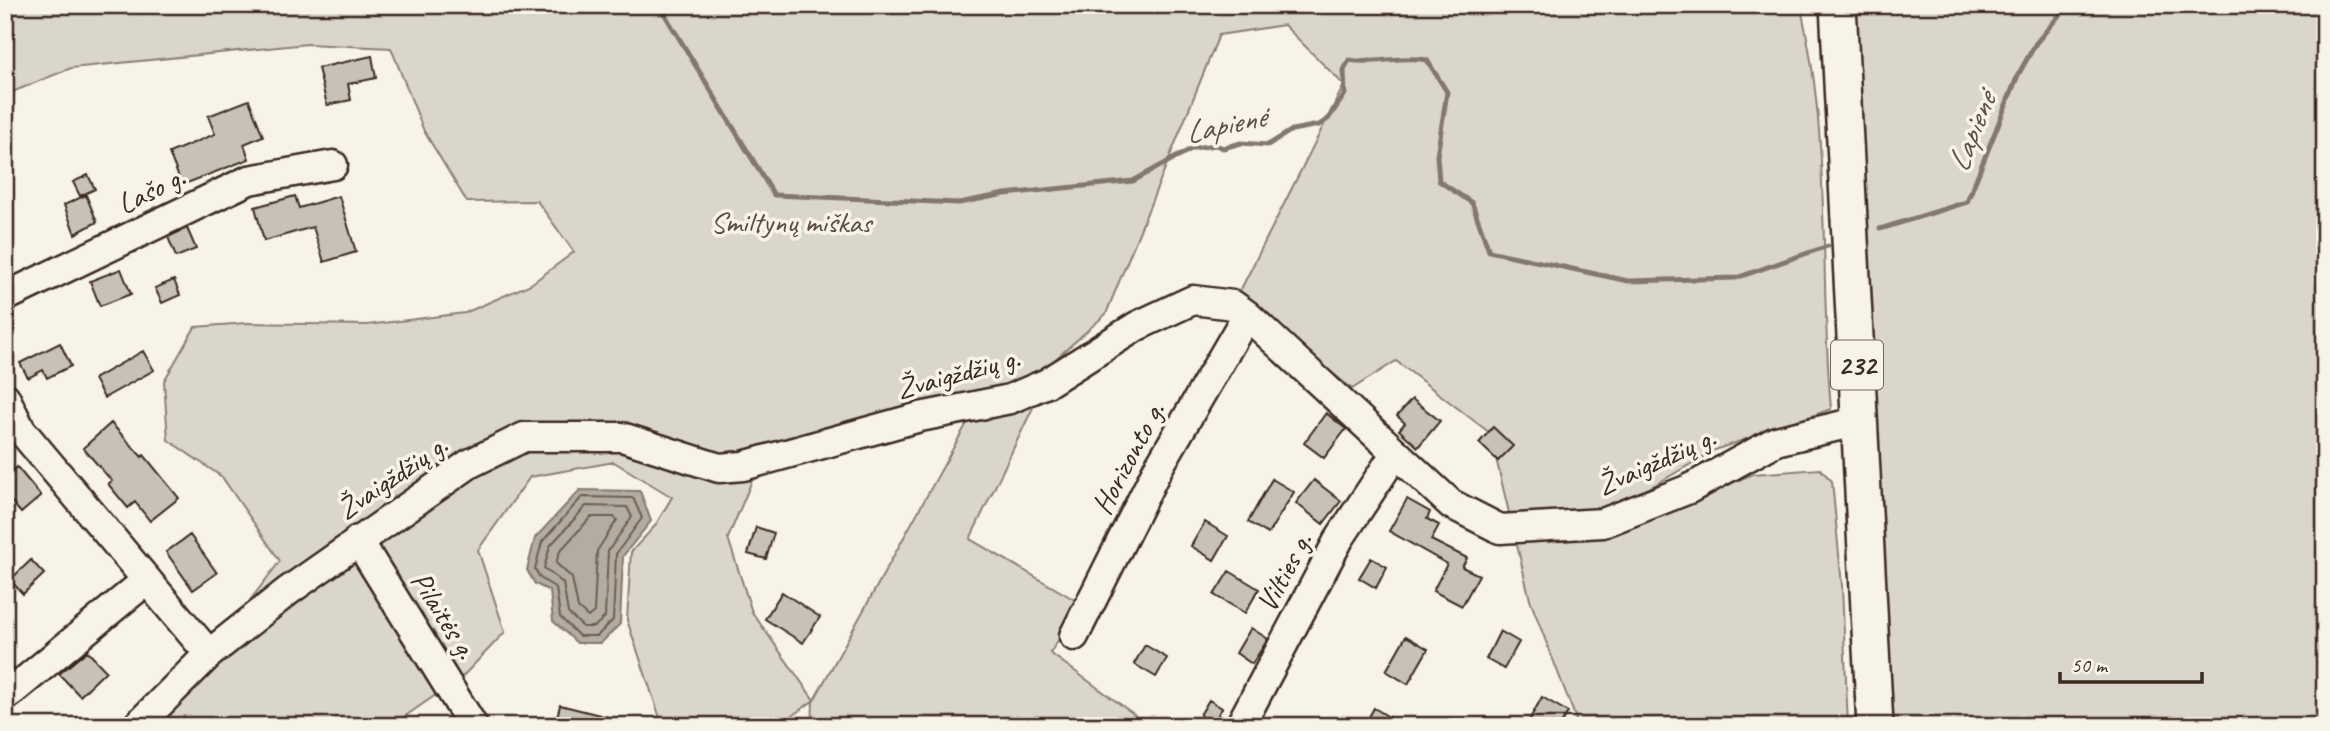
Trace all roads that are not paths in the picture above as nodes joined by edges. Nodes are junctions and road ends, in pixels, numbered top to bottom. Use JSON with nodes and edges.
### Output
{"nodes":[{"id":1,"x":1838,"y":5,"type":"edge"},
{"id":2,"x":333,"y":165,"type":"dead end"},
{"id":3,"x":5,"y":297,"type":"edge"},
{"id":4,"x":1247,"y":316,"type":"junction"},
{"id":5,"x":5,"y":397,"type":"edge"},
{"id":6,"x":1860,"y":421,"type":"junction"},
{"id":7,"x":1395,"y":454,"type":"junction"},
{"id":8,"x":358,"y":540,"type":"junction"},
{"id":9,"x":147,"y":580,"type":"junction"},
{"id":10,"x":1074,"y":636,"type":"dead end"},
{"id":11,"x":209,"y":654,"type":"junction"},
{"id":12,"x":9,"y":687,"type":"edge"},
{"id":13,"x":137,"y":726,"type":"edge"},
{"id":14,"x":473,"y":726,"type":"edge"},
{"id":15,"x":1240,"y":726,"type":"edge"},
{"id":16,"x":1875,"y":726,"type":"edge"}],
"edges":[{"from":1,"to":6,"type":"main road","number":"232"},
{"from":2,"to":3,"type":"street","name":"Lašo g."},
{"from":4,"to":7,"type":"street","name":"Žvaigždžių g."},
{"from":4,"to":8,"type":"street","name":"Žvaigždžių g."},
{"from":4,"to":10,"type":"street","name":"Horizonto g."},
{"from":5,"to":9,"type":"street"},
{"from":6,"to":7,"type":"street","name":"Žvaigždžių g."},
{"from":6,"to":16,"type":"main road","number":"232"},
{"from":7,"to":15,"type":"street","name":"Vilties g."},
{"from":8,"to":11,"type":"street","name":"Žvaigždžių g."},
{"from":8,"to":14,"type":"street","name":"Pilaitės g."},
{"from":9,"to":11,"type":"street"},
{"from":9,"to":12,"type":"street"},
{"from":11,"to":13,"type":"street","name":"Žvaigždžių g."}]}
